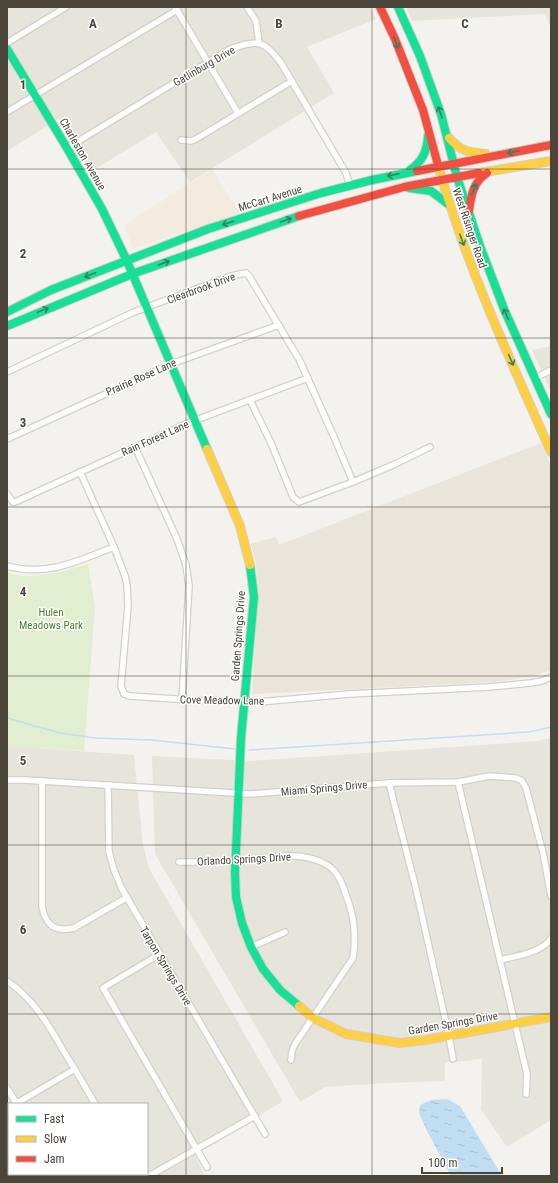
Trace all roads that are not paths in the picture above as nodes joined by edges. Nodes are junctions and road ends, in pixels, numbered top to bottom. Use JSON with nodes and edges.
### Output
{"nodes":[{"id":1,"x":66,"y":7,"type":"edge"},
{"id":2,"x":247,"y":7,"type":"edge"},
{"id":3,"x":380,"y":7,"type":"edge"},
{"id":4,"x":398,"y":7,"type":"edge"},
{"id":5,"x":176,"y":9,"type":"edge"},
{"id":6,"x":7,"y":42,"type":"edge"},
{"id":7,"x":259,"y":43,"type":"junction"},
{"id":8,"x":7,"y":49,"type":"edge"},
{"id":9,"x":208,"y":63,"type":"junction"},
{"id":10,"x":292,"y":81,"type":"junction"},
{"id":11,"x":35,"y":95,"type":"junction"},
{"id":12,"x":7,"y":112,"type":"edge"},
{"id":13,"x":238,"y":113,"type":"junction"},
{"id":14,"x":428,"y":128,"type":"junction"},
{"id":15,"x":446,"y":134,"type":"junction"},
{"id":16,"x":181,"y":140,"type":"dead end"},
{"id":17,"x":551,"y":145,"type":"edge"},
{"id":18,"x":67,"y":148,"type":"junction"},
{"id":19,"x":494,"y":156,"type":"junction"},
{"id":20,"x":551,"y":161,"type":"edge"},
{"id":21,"x":454,"y":163,"type":"junction"},
{"id":22,"x":438,"y":166,"type":"junction"},
{"id":23,"x":407,"y":172,"type":"junction"},
{"id":24,"x":489,"y":172,"type":"junction"},
{"id":25,"x":457,"y":177,"type":"junction"},
{"id":26,"x":442,"y":179,"type":"junction"},
{"id":27,"x":350,"y":186,"type":"junction"},
{"id":28,"x":404,"y":187,"type":"junction"},
{"id":29,"x":448,"y":204,"type":"junction"},
{"id":30,"x":469,"y":212,"type":"junction"},
{"id":31,"x":126,"y":261,"type":"junction"},
{"id":32,"x":132,"y":274,"type":"junction"},
{"id":33,"x":146,"y":308,"type":"junction"},
{"id":34,"x":7,"y":312,"type":"edge"},
{"id":35,"x":279,"y":325,"type":"junction"},
{"id":36,"x":7,"y":326,"type":"edge"},
{"id":37,"x":171,"y":364,"type":"junction"},
{"id":38,"x":551,"y":370,"type":"edge"},
{"id":39,"x":7,"y":372,"type":"edge"},
{"id":40,"x":308,"y":378,"type":"junction"},
{"id":41,"x":535,"y":378,"type":"junction"},
{"id":42,"x":522,"y":384,"type":"junction"},
{"id":43,"x":250,"y":400,"type":"junction"},
{"id":44,"x":551,"y":414,"type":"edge"},
{"id":45,"x":194,"y":420,"type":"junction"},
{"id":46,"x":7,"y":439,"type":"edge"},
{"id":47,"x":135,"y":447,"type":"junction"},
{"id":48,"x":430,"y":447,"type":"dead end"},
{"id":49,"x":551,"y":452,"type":"edge"},
{"id":50,"x":80,"y":472,"type":"junction"},
{"id":51,"x":353,"y":482,"type":"junction"},
{"id":52,"x":7,"y":494,"type":"edge"},
{"id":53,"x":114,"y":547,"type":"junction"},
{"id":54,"x":7,"y":566,"type":"edge"},
{"id":55,"x":551,"y":677,"type":"edge"},
{"id":56,"x":182,"y":700,"type":"junction"},
{"id":57,"x":244,"y":702,"type":"junction"},
{"id":58,"x":7,"y":780,"type":"edge"},
{"id":59,"x":42,"y":781,"type":"junction"},
{"id":60,"x":458,"y":782,"type":"junction"},
{"id":61,"x":389,"y":783,"type":"junction"},
{"id":62,"x":108,"y":785,"type":"junction"},
{"id":63,"x":238,"y":794,"type":"junction"},
{"id":64,"x":235,"y":861,"type":"junction"},
{"id":65,"x":179,"y":862,"type":"dead end"},
{"id":66,"x":551,"y":896,"type":"edge"},
{"id":67,"x":126,"y":898,"type":"junction"},
{"id":68,"x":285,"y":932,"type":"dead end"},
{"id":69,"x":551,"y":939,"type":"edge"},
{"id":70,"x":251,"y":947,"type":"junction"},
{"id":71,"x":160,"y":954,"type":"junction"},
{"id":72,"x":500,"y":960,"type":"junction"},
{"id":73,"x":7,"y":981,"type":"edge"},
{"id":74,"x":551,"y":1017,"type":"edge"},
{"id":75,"x":314,"y":1018,"type":"junction"},
{"id":76,"x":515,"y":1024,"type":"junction"},
{"id":77,"x":450,"y":1036,"type":"junction"},
{"id":78,"x":452,"y":1058,"type":"dead end"},
{"id":79,"x":291,"y":1060,"type":"dead end"},
{"id":80,"x":75,"y":1069,"type":"junction"},
{"id":81,"x":7,"y":1088,"type":"edge"},
{"id":82,"x":526,"y":1094,"type":"dead end"},
{"id":83,"x":16,"y":1103,"type":"edge"},
{"id":84,"x":19,"y":1103,"type":"edge"},
{"id":85,"x":95,"y":1103,"type":"edge"},
{"id":86,"x":255,"y":1116,"type":"junction"},
{"id":87,"x":265,"y":1134,"type":"dead end"},
{"id":88,"x":197,"y":1149,"type":"junction"},
{"id":89,"x":207,"y":1167,"type":"dead end"},
{"id":90,"x":149,"y":1176,"type":"edge"}],
"edges":[{"from":1,"to":6,"type":"street"},
{"from":2,"to":7,"type":"street"},
{"from":3,"to":14,"type":"main road","name":"West Risinger Road","one_way":true},
{"from":15,"to":4,"type":"main road","name":"West Risinger Road","one_way":true},
{"from":5,"to":9,"type":"street"},
{"from":5,"to":11,"type":"street"},
{"from":7,"to":9,"type":"street","name":"Gatlinburg Drive"},
{"from":7,"to":10,"type":"street"},
{"from":8,"to":11,"type":"main road","name":"Charleston Avenue"},
{"from":9,"to":13,"type":"street"},
{"from":9,"to":18,"type":"street","name":"Gatlinburg Drive"},
{"from":10,"to":13,"type":"street"},
{"from":10,"to":27,"type":"street"},
{"from":11,"to":12,"type":"street"},
{"from":11,"to":18,"type":"main road","name":"Charleston Avenue"},
{"from":13,"to":16,"type":"street"},
{"from":14,"to":22,"type":"main road","name":"West Risinger Road"},
{"from":14,"to":23,"type":"main road"},
{"from":15,"to":19,"type":"main road"},
{"from":15,"to":21,"type":"main road","name":"West Risinger Road"},
{"from":17,"to":19,"type":"main road","name":"McCart Avenue","one_way":true},
{"from":18,"to":31,"type":"main road","name":"Charleston Avenue"},
{"from":19,"to":21,"type":"main road","name":"McCart Avenue"},
{"from":20,"to":24,"type":"main road"},
{"from":21,"to":22,"type":"main road","name":"McCart Avenue"},
{"from":21,"to":25,"type":"main road","name":"West Risinger Road"},
{"from":22,"to":23,"type":"main road","name":"McCart Avenue"},
{"from":22,"to":26,"type":"main road","name":"West Risinger Road"},
{"from":23,"to":27,"type":"main road","name":"McCart Avenue","one_way":true},
{"from":24,"to":25,"type":"main road"},
{"from":30,"to":24,"type":"main road","one_way":true},
{"from":25,"to":26,"type":"main road"},
{"from":25,"to":30,"type":"main road","name":"West Risinger Road"},
{"from":26,"to":28,"type":"main road"},
{"from":26,"to":29,"type":"main road","name":"West Risinger Road"},
{"from":27,"to":31,"type":"main road","name":"McCart Avenue","one_way":true},
{"from":28,"to":29,"type":"main road"},
{"from":32,"to":28,"type":"main road","one_way":true},
{"from":29,"to":42,"type":"main road","name":"West Risinger Road","one_way":true},
{"from":41,"to":30,"type":"main road","name":"West Risinger Road","one_way":true},
{"from":31,"to":32,"type":"main road","name":"Charleston Avenue"},
{"from":31,"to":34,"type":"main road","name":"McCart Avenue","one_way":true},
{"from":32,"to":33,"type":"main road","name":"Garden Springs Drive"},
{"from":36,"to":32,"type":"main road","one_way":true},
{"from":33,"to":35,"type":"street","name":"Clearbrook Drive"},
{"from":33,"to":37,"type":"main road","name":"Garden Springs Drive"},
{"from":33,"to":39,"type":"street","name":"Clearbrook Drive"},
{"from":35,"to":37,"type":"street","name":"Prairie Rose Lane"},
{"from":35,"to":40,"type":"street","name":"Clearbrook Drive"},
{"from":37,"to":45,"type":"main road","name":"Garden Springs Drive"},
{"from":37,"to":46,"type":"street","name":"Prairie Rose Lane"},
{"from":38,"to":41,"type":"street"},
{"from":40,"to":43,"type":"street","name":"Rain Forest Lane"},
{"from":40,"to":51,"type":"street","name":"Clearbrook Drive"},
{"from":41,"to":42,"type":"main road"},
{"from":41,"to":44,"type":"main road","name":"West Risinger Road"},
{"from":42,"to":49,"type":"main road","name":"West Risinger Road"},
{"from":43,"to":45,"type":"street","name":"Rain Forest Lane"},
{"from":43,"to":51,"type":"street"},
{"from":45,"to":47,"type":"street","name":"Rain Forest Lane"},
{"from":45,"to":57,"type":"main road","name":"Garden Springs Drive"},
{"from":47,"to":50,"type":"street","name":"Rain Forest Lane"},
{"from":47,"to":56,"type":"street"},
{"from":48,"to":51,"type":"street"},
{"from":50,"to":52,"type":"street","name":"Rain Forest Lane"},
{"from":50,"to":53,"type":"street","name":"Cove Meadow Lane"},
{"from":53,"to":54,"type":"street"},
{"from":53,"to":56,"type":"street","name":"Cove Meadow Lane"},
{"from":55,"to":57,"type":"street","name":"Cove Meadow Lane"},
{"from":56,"to":57,"type":"street","name":"Cove Meadow Lane"},
{"from":57,"to":63,"type":"main road","name":"Garden Springs Drive"},
{"from":58,"to":59,"type":"street","name":"Miami Springs Drive"},
{"from":59,"to":62,"type":"street","name":"Miami Springs Drive"},
{"from":59,"to":67,"type":"street"},
{"from":60,"to":61,"type":"street","name":"Miami Springs Drive"},
{"from":60,"to":66,"type":"street","name":"Miami Springs Drive"},
{"from":60,"to":72,"type":"street"},
{"from":61,"to":63,"type":"street","name":"Miami Springs Drive"},
{"from":61,"to":77,"type":"street"},
{"from":62,"to":63,"type":"street","name":"Miami Springs Drive"},
{"from":62,"to":67,"type":"street","name":"Tarpon Springs Drive"},
{"from":63,"to":64,"type":"main road","name":"Garden Springs Drive"},
{"from":64,"to":65,"type":"street","name":"Orlando Springs Drive"},
{"from":64,"to":70,"type":"main road","name":"Garden Springs Drive"},
{"from":64,"to":75,"type":"street","name":"Orlando Springs Drive"},
{"from":67,"to":71,"type":"street","name":"Tarpon Springs Drive"},
{"from":68,"to":70,"type":"street"},
{"from":69,"to":72,"type":"street"},
{"from":70,"to":75,"type":"main road","name":"Garden Springs Drive"},
{"from":71,"to":86,"type":"street","name":"Tarpon Springs Drive"},
{"from":71,"to":88,"type":"street"},
{"from":72,"to":76,"type":"street"},
{"from":73,"to":80,"type":"street"},
{"from":74,"to":76,"type":"main road","name":"Garden Springs Drive"},
{"from":75,"to":77,"type":"main road","name":"Garden Springs Drive"},
{"from":75,"to":79,"type":"street","name":"Orlando Springs Drive"},
{"from":76,"to":77,"type":"main road","name":"Garden Springs Drive"},
{"from":76,"to":82,"type":"street"},
{"from":77,"to":78,"type":"street"},
{"from":80,"to":84,"type":"street"},
{"from":80,"to":85,"type":"street"},
{"from":81,"to":83,"type":"street"},
{"from":86,"to":87,"type":"street","name":"Tarpon Springs Drive"},
{"from":86,"to":88,"type":"street"},
{"from":88,"to":89,"type":"street"},
{"from":88,"to":90,"type":"street"}]}
